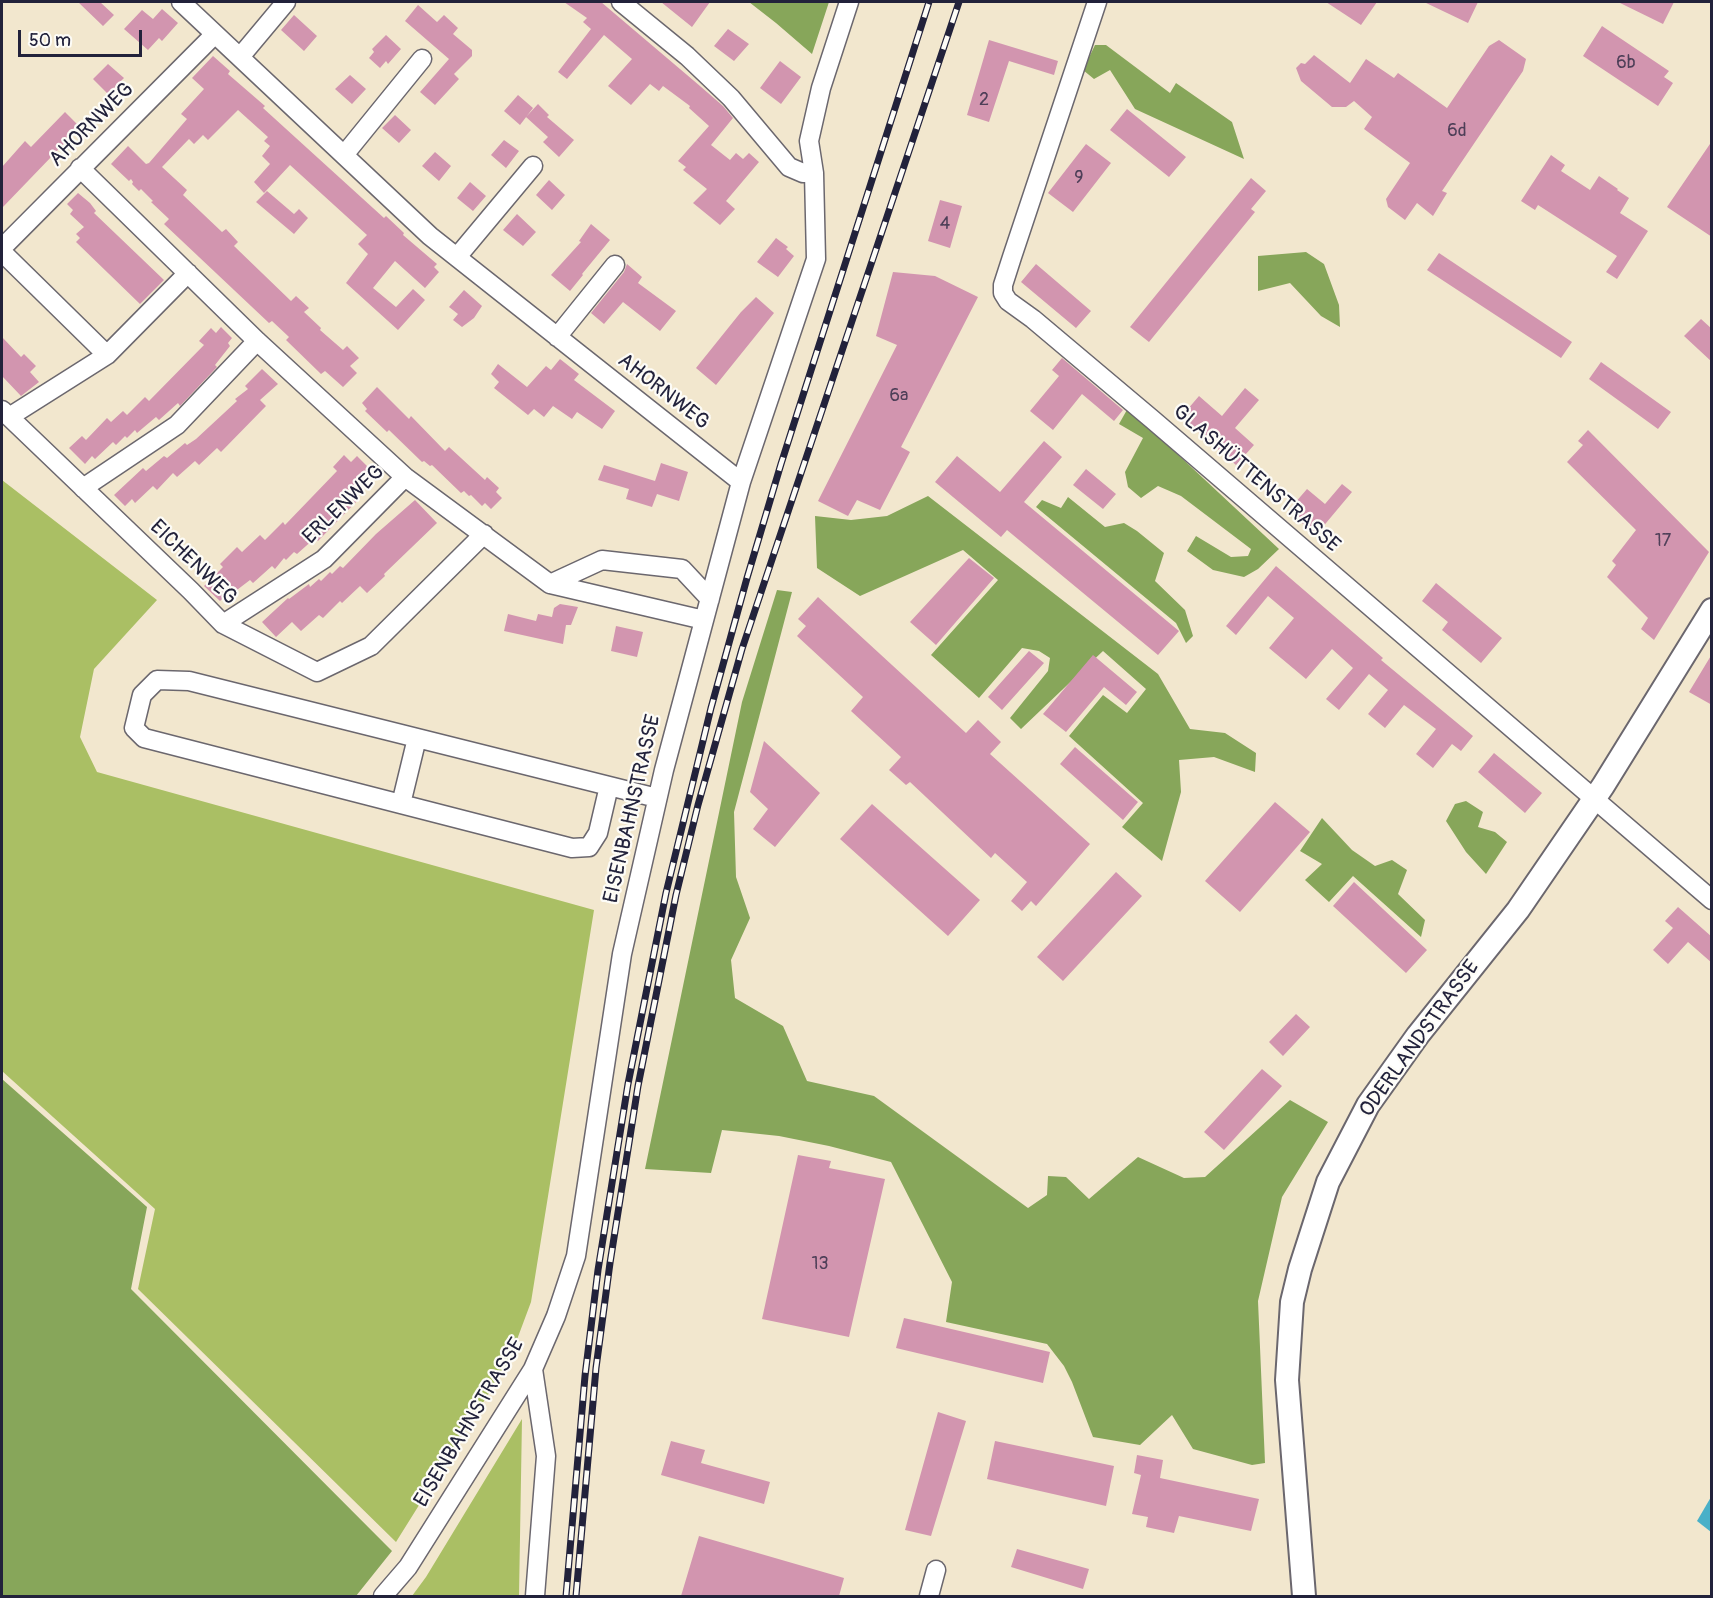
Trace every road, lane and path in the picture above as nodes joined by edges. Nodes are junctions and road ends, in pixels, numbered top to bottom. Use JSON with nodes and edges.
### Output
{"nodes":[{"id":1,"x":181,"y":2,"type":"edge"},
{"id":2,"x":286,"y":2,"type":"edge"},
{"id":3,"x":621,"y":2,"type":"edge"},
{"id":4,"x":849,"y":2,"type":"edge"},
{"id":5,"x":1097,"y":2,"type":"edge"},
{"id":6,"x":215,"y":34,"type":"junction"},
{"id":7,"x":240,"y":57,"type":"junction"},
{"id":8,"x":422,"y":60,"type":"dead end"},
{"id":9,"x":344,"y":155,"type":"junction"},
{"id":10,"x":533,"y":166,"type":"dead end"},
{"id":11,"x":80,"y":168,"type":"junction"},
{"id":12,"x":814,"y":173,"type":"junction"},
{"id":13,"x":2,"y":250,"type":"edge"},
{"id":14,"x":457,"y":257,"type":"junction"},
{"id":15,"x":615,"y":265,"type":"dead end"},
{"id":16,"x":188,"y":273,"type":"junction"},
{"id":17,"x":557,"y":337,"type":"junction"},
{"id":18,"x":257,"y":341,"type":"junction"},
{"id":19,"x":107,"y":355,"type":"junction"},
{"id":20,"x":5,"y":413,"type":"edge"},
{"id":21,"x":405,"y":477,"type":"junction"},
{"id":22,"x":741,"y":482,"type":"junction"},
{"id":23,"x":82,"y":488,"type":"junction"},
{"id":24,"x":484,"y":534,"type":"junction"},
{"id":25,"x":550,"y":584,"type":"junction"},
{"id":26,"x":710,"y":599,"type":"junction"},
{"id":27,"x":1712,"y":610,"type":"edge"},
{"id":28,"x":704,"y":620,"type":"junction"},
{"id":29,"x":223,"y":624,"type":"junction"},
{"id":30,"x":417,"y":738,"type":"junction"},
{"id":31,"x":609,"y":786,"type":"junction"},
{"id":32,"x":657,"y":798,"type":"junction"},
{"id":33,"x":1594,"y":800,"type":"junction"},
{"id":34,"x":401,"y":804,"type":"junction"},
{"id":35,"x":1712,"y":900,"type":"edge"},
{"id":36,"x":532,"y":1369,"type":"junction"},
{"id":37,"x":936,"y":1570,"type":"dead end"},
{"id":38,"x":383,"y":1596,"type":"edge"},
{"id":39,"x":535,"y":1596,"type":"edge"},
{"id":40,"x":929,"y":1596,"type":"edge"},
{"id":41,"x":1304,"y":1596,"type":"edge"}],
"edges":[{"from":1,"to":6,"type":"street","name":"AHORNWEG"},
{"from":2,"to":7,"type":"street"},
{"from":3,"to":12,"type":"street"},
{"from":4,"to":12,"type":"street","name":"EISENBAHNSTRASSE"},
{"from":5,"to":33,"type":"street","name":"GLASHÜTTENSTRASSE"},
{"from":6,"to":7,"type":"street","name":"AHORNWEG"},
{"from":6,"to":11,"type":"street","name":"AHORNWEG"},
{"from":7,"to":9,"type":"street","name":"AHORNWEG"},
{"from":8,"to":9,"type":"street"},
{"from":9,"to":14,"type":"street","name":"AHORNWEG"},
{"from":10,"to":14,"type":"street"},
{"from":11,"to":13,"type":"street","name":"AHORNWEG"},
{"from":11,"to":16,"type":"street"},
{"from":12,"to":22,"type":"street","name":"EISENBAHNSTRASSE"},
{"from":13,"to":19,"type":"street","name":"AHORNWEG"},
{"from":14,"to":17,"type":"street","name":"AHORNWEG"},
{"from":15,"to":17,"type":"street"},
{"from":16,"to":18,"type":"street"},
{"from":16,"to":19,"type":"street"},
{"from":17,"to":22,"type":"street","name":"AHORNWEG"},
{"from":18,"to":21,"type":"street"},
{"from":18,"to":23,"type":"street"},
{"from":19,"to":20,"type":"street"},
{"from":20,"to":23,"type":"street","name":"EICHENWEG"},
{"from":21,"to":24,"type":"street"},
{"from":21,"to":29,"type":"street","name":"ERLENWEG"},
{"from":22,"to":26,"type":"street","name":"EISENBAHNSTRASSE"},
{"from":23,"to":29,"type":"street","name":"EICHENWEG"},
{"from":24,"to":25,"type":"street"},
{"from":24,"to":29,"type":"street","name":"EICHENWEG"},
{"from":25,"to":26,"type":"street"},
{"from":25,"to":28,"type":"street"},
{"from":26,"to":28,"type":"street","name":"EISENBAHNSTRASSE"},
{"from":27,"to":33,"type":"street","name":"ODERLANDSTRASSE"},
{"from":28,"to":32,"type":"street","name":"EISENBAHNSTRASSE"},
{"from":30,"to":31,"type":"street"},
{"from":30,"to":34,"type":"street"},
{"from":30,"to":34,"type":"street"},
{"from":31,"to":32,"type":"street"},
{"from":31,"to":34,"type":"street"},
{"from":32,"to":36,"type":"street","name":"EISENBAHNSTRASSE"},
{"from":33,"to":35,"type":"street","name":"GLASHÜTTENSTRASSE"},
{"from":33,"to":41,"type":"street","name":"ODERLANDSTRASSE"},
{"from":36,"to":38,"type":"street","name":"EISENBAHNSTRASSE"},
{"from":36,"to":39,"type":"street"},
{"from":37,"to":40,"type":"street"}]}
